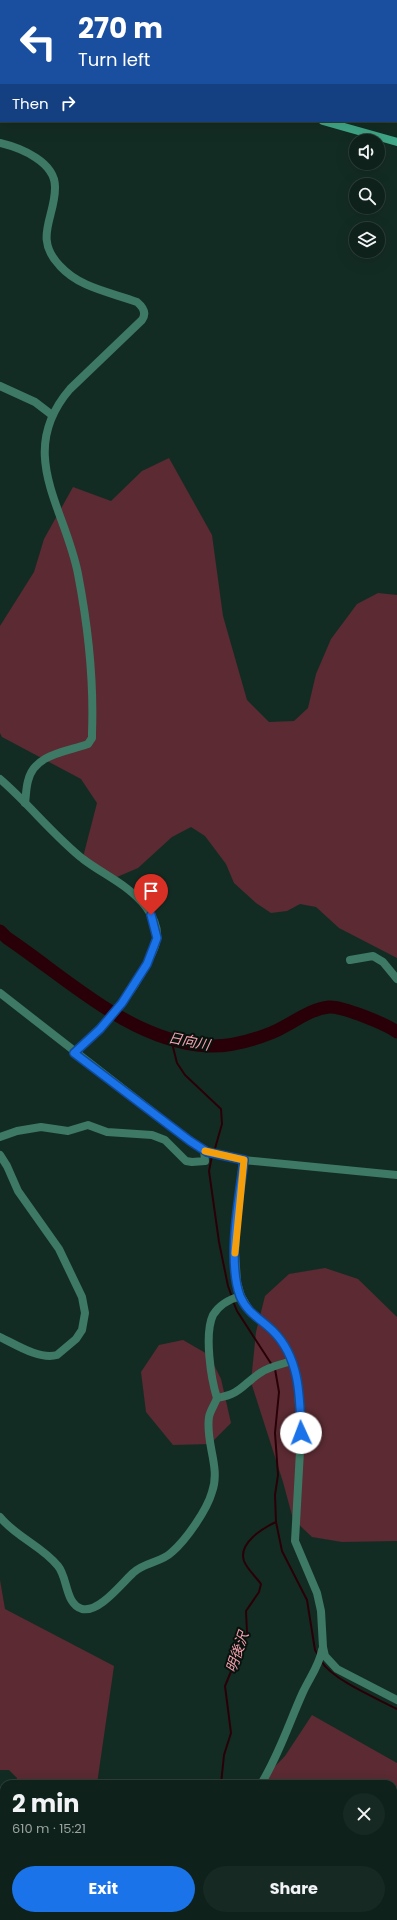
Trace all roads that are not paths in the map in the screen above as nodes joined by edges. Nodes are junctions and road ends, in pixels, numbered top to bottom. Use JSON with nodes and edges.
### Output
{"nodes":[{"id":1,"x":327,"y":122,"type":"edge"},
{"id":2,"x":397,"y":142,"type":"edge"},
{"id":3,"x":0,"y":143,"type":"edge"},
{"id":4,"x":0,"y":386,"type":"edge"},
{"id":5,"x":52,"y":415,"type":"junction"},
{"id":6,"x":0,"y":779,"type":"edge"},
{"id":7,"x":25,"y":803,"type":"junction"},
{"id":8,"x":350,"y":960,"type":"dead end"},
{"id":9,"x":397,"y":979,"type":"edge"},
{"id":10,"x":0,"y":993,"type":"edge"},
{"id":11,"x":74,"y":1053,"type":"junction"},
{"id":12,"x":0,"y":1137,"type":"edge"},
{"id":13,"x":209,"y":1152,"type":"junction"},
{"id":14,"x":0,"y":1155,"type":"edge"},
{"id":15,"x":244,"y":1160,"type":"junction"},
{"id":16,"x":397,"y":1176,"type":"edge"},
{"id":17,"x":240,"y":1296,"type":"junction"},
{"id":18,"x":0,"y":1337,"type":"edge"},
{"id":19,"x":292,"y":1361,"type":"junction"},
{"id":20,"x":217,"y":1398,"type":"junction"},
{"id":21,"x":0,"y":1517,"type":"edge"},
{"id":22,"x":323,"y":1647,"type":"junction"},
{"id":23,"x":397,"y":1700,"type":"edge"},
{"id":24,"x":264,"y":1780,"type":"edge"}],
"edges":[{"from":1,"to":2,"type":"main road"},
{"from":3,"to":5,"type":"street"},
{"from":4,"to":5,"type":"street"},
{"from":5,"to":7,"type":"street"},
{"from":6,"to":7,"type":"street"},
{"from":7,"to":11,"type":"street"},
{"from":8,"to":9,"type":"street"},
{"from":10,"to":11,"type":"street"},
{"from":11,"to":13,"type":"street"},
{"from":12,"to":13,"type":"street"},
{"from":13,"to":15,"type":"street"},
{"from":14,"to":18,"type":"street"},
{"from":15,"to":16,"type":"street"},
{"from":15,"to":17,"type":"street"},
{"from":17,"to":19,"type":"street"},
{"from":17,"to":20,"type":"street"},
{"from":19,"to":20,"type":"street"},
{"from":19,"to":22,"type":"street"},
{"from":20,"to":21,"type":"street"},
{"from":22,"to":23,"type":"street"},
{"from":22,"to":24,"type":"street"}]}
